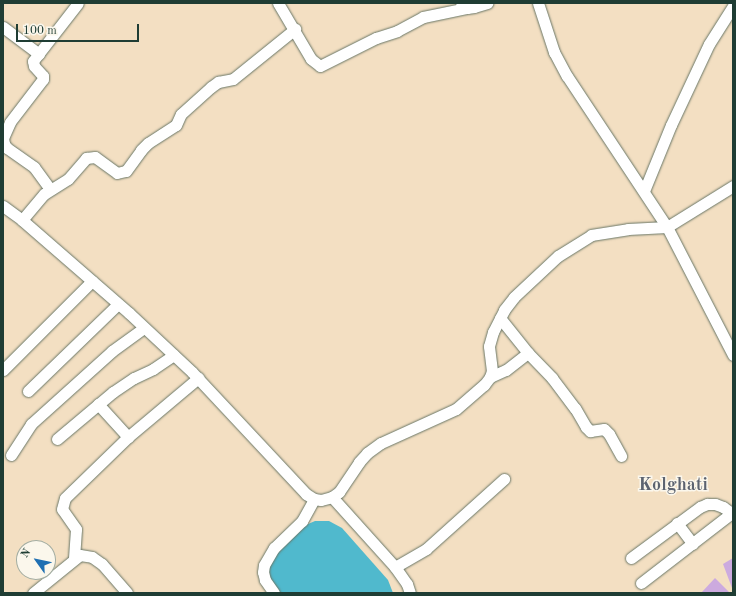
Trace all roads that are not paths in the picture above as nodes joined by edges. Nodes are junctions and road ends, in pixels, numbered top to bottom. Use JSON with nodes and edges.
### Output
{"nodes":[{"id":1,"x":78,"y":3,"type":"edge"},
{"id":2,"x":278,"y":3,"type":"edge"},
{"id":3,"x":455,"y":3,"type":"edge"},
{"id":4,"x":488,"y":3,"type":"edge"},
{"id":5,"x":538,"y":3,"type":"edge"},
{"id":6,"x":733,"y":6,"type":"edge"},
{"id":7,"x":466,"y":8,"type":"junction"},
{"id":8,"x":3,"y":27,"type":"edge"},
{"id":9,"x":295,"y":29,"type":"junction"},
{"id":10,"x":38,"y":54,"type":"junction"},
{"id":11,"x":733,"y":186,"type":"edge"},
{"id":12,"x":50,"y":189,"type":"junction"},
{"id":13,"x":644,"y":191,"type":"junction"},
{"id":14,"x":3,"y":206,"type":"edge"},
{"id":15,"x":22,"y":220,"type":"junction"},
{"id":16,"x":667,"y":227,"type":"junction"},
{"id":17,"x":92,"y":281,"type":"junction"},
{"id":18,"x":118,"y":304,"type":"junction"},
{"id":19,"x":500,"y":318,"type":"junction"},
{"id":20,"x":144,"y":328,"type":"junction"},
{"id":21,"x":528,"y":354,"type":"junction"},
{"id":22,"x":174,"y":355,"type":"junction"},
{"id":23,"x":733,"y":355,"type":"edge"},
{"id":24,"x":3,"y":370,"type":"edge"},
{"id":25,"x":490,"y":377,"type":"junction"},
{"id":26,"x":198,"y":378,"type":"junction"},
{"id":27,"x":28,"y":391,"type":"dead end"},
{"id":28,"x":98,"y":404,"type":"junction"},
{"id":29,"x":128,"y":437,"type":"junction"},
{"id":30,"x":57,"y":439,"type":"dead end"},
{"id":31,"x":11,"y":455,"type":"dead end"},
{"id":32,"x":621,"y":456,"type":"dead end"},
{"id":33,"x":504,"y":480,"type":"dead end"},
{"id":34,"x":332,"y":497,"type":"junction"},
{"id":35,"x":314,"y":499,"type":"junction"},
{"id":36,"x":733,"y":513,"type":"edge"},
{"id":37,"x":678,"y":523,"type":"junction"},
{"id":38,"x":693,"y":544,"type":"junction"},
{"id":39,"x":74,"y":558,"type":"junction"},
{"id":40,"x":631,"y":558,"type":"dead end"},
{"id":41,"x":395,"y":567,"type":"junction"},
{"id":42,"x":641,"y":583,"type":"dead end"},
{"id":43,"x":33,"y":593,"type":"edge"},
{"id":44,"x":126,"y":593,"type":"edge"},
{"id":45,"x":274,"y":593,"type":"edge"},
{"id":46,"x":410,"y":593,"type":"edge"}],
"edges":[{"from":1,"to":10,"type":"street"},
{"from":2,"to":9,"type":"street"},
{"from":3,"to":7,"type":"street"},
{"from":4,"to":7,"type":"street"},
{"from":5,"to":13,"type":"street"},
{"from":6,"to":13,"type":"street"},
{"from":7,"to":9,"type":"street"},
{"from":8,"to":10,"type":"street"},
{"from":9,"to":12,"type":"street"},
{"from":10,"to":12,"type":"street"},
{"from":11,"to":16,"type":"street"},
{"from":12,"to":15,"type":"street"},
{"from":13,"to":16,"type":"street"},
{"from":14,"to":15,"type":"street"},
{"from":15,"to":17,"type":"street"},
{"from":16,"to":19,"type":"street"},
{"from":16,"to":23,"type":"street"},
{"from":17,"to":18,"type":"street"},
{"from":17,"to":24,"type":"street"},
{"from":18,"to":20,"type":"street"},
{"from":18,"to":27,"type":"street"},
{"from":19,"to":21,"type":"street"},
{"from":19,"to":25,"type":"street"},
{"from":20,"to":22,"type":"street"},
{"from":20,"to":31,"type":"street"},
{"from":21,"to":25,"type":"street"},
{"from":21,"to":32,"type":"street"},
{"from":22,"to":26,"type":"street"},
{"from":22,"to":28,"type":"street"},
{"from":25,"to":34,"type":"street"},
{"from":26,"to":29,"type":"street"},
{"from":26,"to":35,"type":"street"},
{"from":28,"to":29,"type":"street"},
{"from":28,"to":30,"type":"street"},
{"from":29,"to":39,"type":"street"},
{"from":33,"to":41,"type":"street"},
{"from":34,"to":35,"type":"street"},
{"from":34,"to":41,"type":"street"},
{"from":35,"to":45,"type":"street"},
{"from":36,"to":37,"type":"street"},
{"from":36,"to":38,"type":"street"},
{"from":37,"to":38,"type":"street"},
{"from":37,"to":40,"type":"street"},
{"from":38,"to":42,"type":"street"},
{"from":39,"to":43,"type":"street"},
{"from":39,"to":44,"type":"street"},
{"from":41,"to":46,"type":"street"}]}
